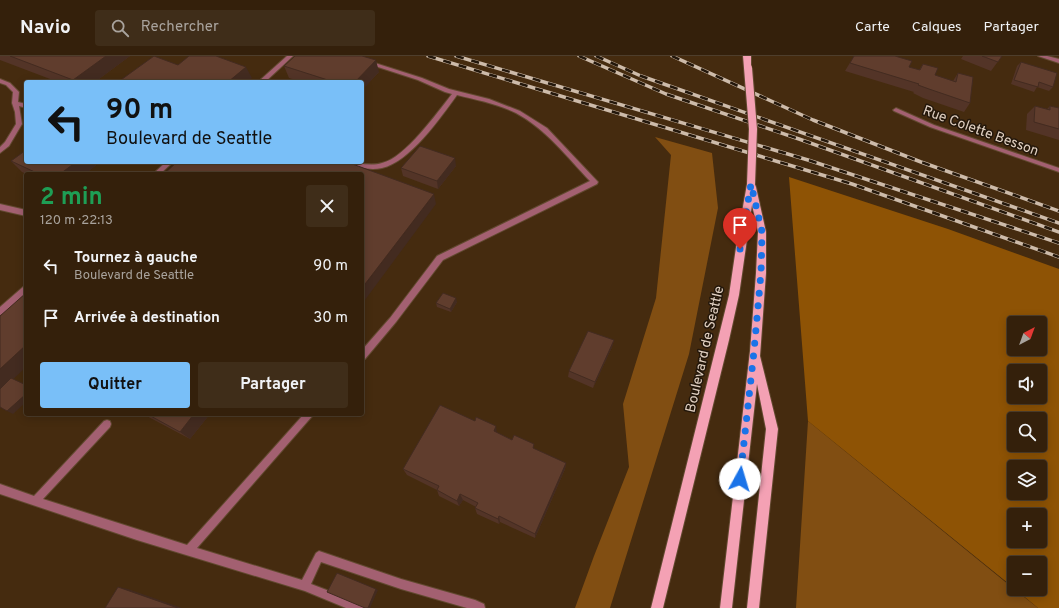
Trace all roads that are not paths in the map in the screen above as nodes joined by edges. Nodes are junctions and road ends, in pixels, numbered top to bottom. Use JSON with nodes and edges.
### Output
{"nodes":[{"id":1,"x":290,"y":56,"type":"edge"},
{"id":2,"x":347,"y":56,"type":"edge"},
{"id":3,"x":747,"y":56,"type":"edge"},
{"id":4,"x":1041,"y":56,"type":"edge"},
{"id":5,"x":1059,"y":61,"type":"edge"},
{"id":6,"x":263,"y":80,"type":"edge"},
{"id":7,"x":0,"y":81,"type":"edge"},
{"id":8,"x":456,"y":93,"type":"junction"},
{"id":9,"x":15,"y":103,"type":"junction"},
{"id":10,"x":24,"y":105,"type":"edge"},
{"id":11,"x":896,"y":110,"type":"dead end"},
{"id":12,"x":0,"y":151,"type":"edge"},
{"id":13,"x":168,"y":164,"type":"edge"},
{"id":14,"x":355,"y":164,"type":"edge"},
{"id":15,"x":1059,"y":170,"type":"edge"},
{"id":16,"x":158,"y":172,"type":"edge"},
{"id":17,"x":751,"y":184,"type":"junction"},
{"id":18,"x":0,"y":207,"type":"edge"},
{"id":19,"x":24,"y":213,"type":"edge"},
{"id":20,"x":24,"y":291,"type":"edge"},
{"id":21,"x":0,"y":312,"type":"edge"},
{"id":22,"x":754,"y":351,"type":"junction"},
{"id":23,"x":364,"y":354,"type":"edge"},
{"id":24,"x":308,"y":416,"type":"edge"},
{"id":25,"x":107,"y":424,"type":"dead end"},
{"id":26,"x":0,"y":488,"type":"edge"},
{"id":27,"x":36,"y":500,"type":"junction"},
{"id":28,"x":189,"y":550,"type":"junction"},
{"id":29,"x":305,"y":586,"type":"junction"},
{"id":30,"x":359,"y":608,"type":"edge"},
{"id":31,"x":480,"y":608,"type":"edge"},
{"id":32,"x":657,"y":608,"type":"edge"},
{"id":33,"x":726,"y":608,"type":"edge"},
{"id":34,"x":753,"y":608,"type":"edge"}],
"edges":[{"from":1,"to":6,"type":"street"},
{"from":2,"to":8,"type":"street"},
{"from":3,"to":17,"type":"main road","bridge":true},
{"from":4,"to":5,"type":"street"},
{"from":7,"to":9,"type":"street"},
{"from":8,"to":14,"type":"street"},
{"from":8,"to":23,"type":"street"},
{"from":9,"to":10,"type":"street"},
{"from":9,"to":12,"type":"street"},
{"from":11,"to":15,"type":"street","name":"Rue Colette Besson"},
{"from":13,"to":16,"type":"street"},
{"from":17,"to":22,"type":"main road"},
{"from":17,"to":32,"type":"main road","name":"Boulevard de Seattle"},
{"from":18,"to":19,"type":"street"},
{"from":20,"to":21,"type":"street"},
{"from":22,"to":33,"type":"main road"},
{"from":22,"to":34,"type":"main road"},
{"from":24,"to":28,"type":"street"},
{"from":25,"to":27,"type":"street"},
{"from":26,"to":27,"type":"street"},
{"from":27,"to":28,"type":"street"},
{"from":28,"to":29,"type":"street"},
{"from":29,"to":30,"type":"street"},
{"from":29,"to":31,"type":"street"}]}
